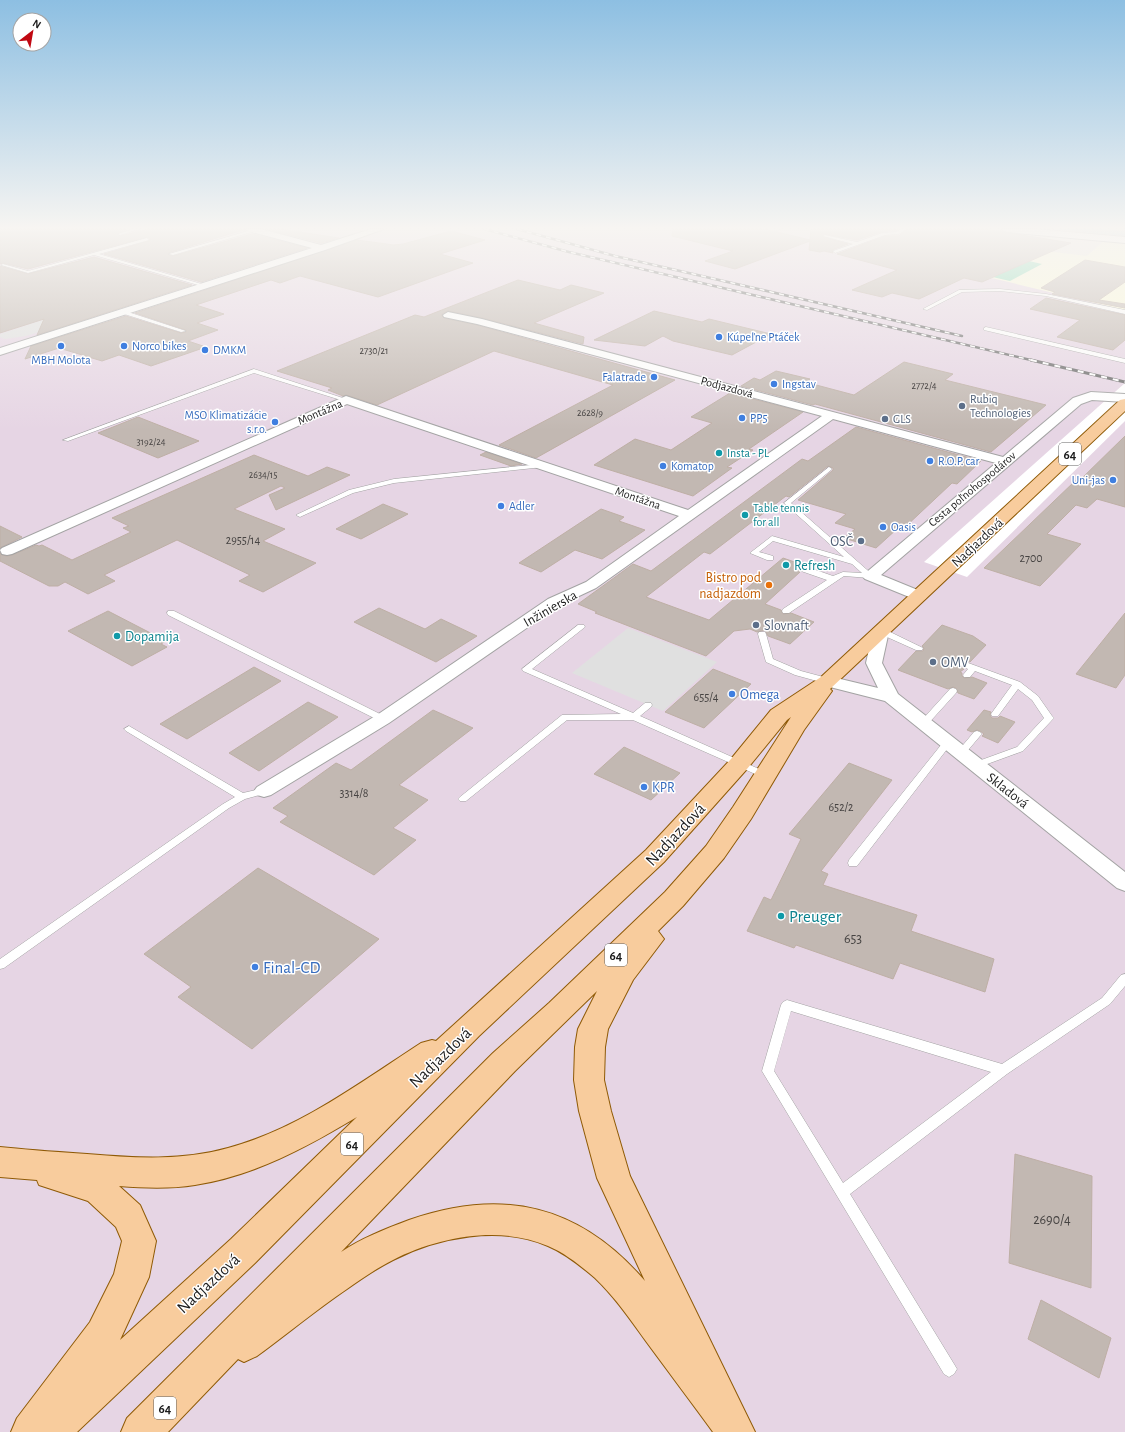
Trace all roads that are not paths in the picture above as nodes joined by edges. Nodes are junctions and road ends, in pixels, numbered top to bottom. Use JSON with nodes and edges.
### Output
{"nodes":[{"id":1,"x":173,"y":296,"type":"edge"},
{"id":2,"x":951,"y":296,"type":"edge"},
{"id":3,"x":1054,"y":296,"type":"edge"},
{"id":4,"x":925,"y":309,"type":"dead end"},
{"id":5,"x":123,"y":312,"type":"junction"},
{"id":6,"x":1125,"y":312,"type":"edge"},
{"id":7,"x":448,"y":315,"type":"dead end"},
{"id":8,"x":986,"y":329,"type":"dead end"},
{"id":9,"x":182,"y":331,"type":"dead end"},
{"id":10,"x":0,"y":352,"type":"edge"},
{"id":11,"x":1125,"y":361,"type":"edge"},
{"id":12,"x":1125,"y":398,"type":"edge"},
{"id":13,"x":346,"y":400,"type":"junction"},
{"id":14,"x":1125,"y":403,"type":"edge"},
{"id":15,"x":831,"y":415,"type":"junction"},
{"id":16,"x":66,"y":440,"type":"dead end"},
{"id":17,"x":1005,"y":461,"type":"junction"},
{"id":18,"x":541,"y":466,"type":"junction"},
{"id":19,"x":829,"y":469,"type":"dead end"},
{"id":20,"x":300,"y":515,"type":"dead end"},
{"id":21,"x":689,"y":515,"type":"junction"},
{"id":22,"x":7,"y":551,"type":"dead end"},
{"id":23,"x":770,"y":558,"type":"dead end"},
{"id":24,"x":856,"y":563,"type":"junction"},
{"id":25,"x":804,"y":569,"type":"dead end"},
{"id":26,"x":870,"y":576,"type":"junction"},
{"id":27,"x":833,"y":579,"type":"junction"},
{"id":28,"x":919,"y":596,"type":"junction"},
{"id":29,"x":786,"y":611,"type":"dead end"},
{"id":30,"x":171,"y":613,"type":"dead end"},
{"id":31,"x":581,"y":627,"type":"dead end"},
{"id":32,"x":881,"y":631,"type":"junction"},
{"id":33,"x":762,"y":634,"type":"dead end"},
{"id":34,"x":919,"y":648,"type":"dead end"},
{"id":35,"x":960,"y":663,"type":"dead end"},
{"id":36,"x":828,"y":681,"type":"junction"},
{"id":37,"x":1017,"y":684,"type":"junction"},
{"id":38,"x":953,"y":691,"type":"dead end"},
{"id":39,"x":891,"y":697,"type":"junction"},
{"id":40,"x":648,"y":704,"type":"dead end"},
{"id":41,"x":995,"y":714,"type":"dead end"},
{"id":42,"x":633,"y":717,"type":"junction"},
{"id":43,"x":383,"y":719,"type":"junction"},
{"id":44,"x":924,"y":724,"type":"junction"},
{"id":45,"x":130,"y":728,"type":"dead end"},
{"id":46,"x":977,"y":734,"type":"dead end"},
{"id":47,"x":954,"y":747,"type":"junction"},
{"id":48,"x":976,"y":765,"type":"junction"},
{"id":49,"x":752,"y":769,"type":"junction"},
{"id":50,"x":264,"y":792,"type":"joint"},
{"id":51,"x":242,"y":797,"type":"junction"},
{"id":52,"x":463,"y":798,"type":"dead end"},
{"id":53,"x":853,"y":863,"type":"dead end"},
{"id":54,"x":1125,"y":883,"type":"edge"},
{"id":55,"x":674,"y":899,"type":"junction"},
{"id":56,"x":0,"y":965,"type":"edge"},
{"id":57,"x":1125,"y":978,"type":"edge"},
{"id":58,"x":470,"y":1028,"type":"junction"},
{"id":59,"x":1003,"y":1070,"type":"junction"},
{"id":60,"x":10,"y":1163,"type":"edge"},
{"id":61,"x":842,"y":1192,"type":"junction"},
{"id":62,"x":949,"y":1369,"type":"dead end"},
{"id":63,"x":189,"y":1384,"type":"junction"},
{"id":64,"x":731,"y":1425,"type":"edge"},
{"id":65,"x":30,"y":1432,"type":"edge"},
{"id":66,"x":48,"y":1432,"type":"edge"},
{"id":67,"x":141,"y":1432,"type":"edge"}],
"edges":[{"from":1,"to":5,"type":"street"},
{"from":2,"to":4,"type":"lane"},
{"from":3,"to":6,"type":"lane"},
{"from":5,"to":9,"type":"lane"},
{"from":5,"to":10,"type":"street"},
{"from":7,"to":15,"type":"street","name":"Podjazdová"},
{"from":8,"to":11,"type":"lane"},
{"from":12,"to":17,"type":"street","name":"Cesta poľnohospodárov"},
{"from":13,"to":16,"type":"lane"},
{"from":13,"to":18,"type":"street","name":"Montážna"},
{"from":13,"to":22,"type":"street","name":"Montážna"},
{"from":14,"to":28,"type":"main road","name":"Nadjazdová","number":"64"},
{"from":15,"to":17,"type":"street","name":"Podjazdová"},
{"from":15,"to":21,"type":"street","name":"Inžinierska"},
{"from":17,"to":26,"type":"street","name":"Cesta poľnohospodárov"},
{"from":18,"to":20,"type":"lane"},
{"from":18,"to":21,"type":"street","name":"Montážna"},
{"from":19,"to":24,"type":"lane"},
{"from":21,"to":43,"type":"street","name":"Inžinierska"},
{"from":23,"to":24,"type":"lane"},
{"from":24,"to":26,"type":"lane"},
{"from":25,"to":27,"type":"lane"},
{"from":26,"to":27,"type":"lane"},
{"from":26,"to":28,"type":"street"},
{"from":27,"to":29,"type":"lane"},
{"from":28,"to":32,"type":"main road","name":"Nadjazdová","number":"64"},
{"from":30,"to":43,"type":"lane"},
{"from":31,"to":42,"type":"lane"},
{"from":32,"to":34,"type":"lane"},
{"from":32,"to":36,"type":"main road","name":"Nadjazdová","number":"64"},
{"from":32,"to":39,"type":"street","name":"Skladová"},
{"from":33,"to":36,"type":"lane"},
{"from":35,"to":37,"type":"lane"},
{"from":36,"to":39,"type":"street","name":"Skladová"},
{"from":36,"to":49,"type":"main road","name":"Nadjazdová","number":"64"},
{"from":36,"to":49,"type":"main road","name":"Nadjazdová","number":"64"},
{"from":37,"to":41,"type":"lane"},
{"from":37,"to":48,"type":"lane"},
{"from":38,"to":44,"type":"lane"},
{"from":39,"to":44,"type":"street","name":"Skladová"},
{"from":40,"to":42,"type":"lane"},
{"from":42,"to":49,"type":"lane"},
{"from":42,"to":52,"type":"lane"},
{"from":43,"to":50,"type":"street","name":"Inžinierska"},
{"from":44,"to":47,"type":"street","name":"Skladová"},
{"from":45,"to":51,"type":"lane"},
{"from":46,"to":47,"type":"lane"},
{"from":47,"to":48,"type":"street","name":"Skladová"},
{"from":47,"to":53,"type":"lane"},
{"from":48,"to":54,"type":"street","name":"Skladová"},
{"from":49,"to":55,"type":"main road","name":"Nadjazdová","number":"64"},
{"from":49,"to":58,"type":"main road","name":"Nadjazdová","number":"64"},
{"from":50,"to":51,"type":"lane"},
{"from":51,"to":56,"type":"lane"},
{"from":55,"to":63,"type":"main road","name":"Nadjazdová","number":"64"},
{"from":55,"to":64,"type":"main road"},
{"from":57,"to":59,"type":"lane"},
{"from":58,"to":60,"type":"main road"},
{"from":58,"to":66,"type":"main road","name":"Nadjazdová","number":"64"},
{"from":59,"to":61,"type":"lane"},
{"from":59,"to":61,"type":"lane"},
{"from":60,"to":65,"type":"main road"},
{"from":61,"to":62,"type":"lane"},
{"from":63,"to":64,"type":"main road"},
{"from":63,"to":67,"type":"main road","name":"Nadjazdová","number":"64"}]}
